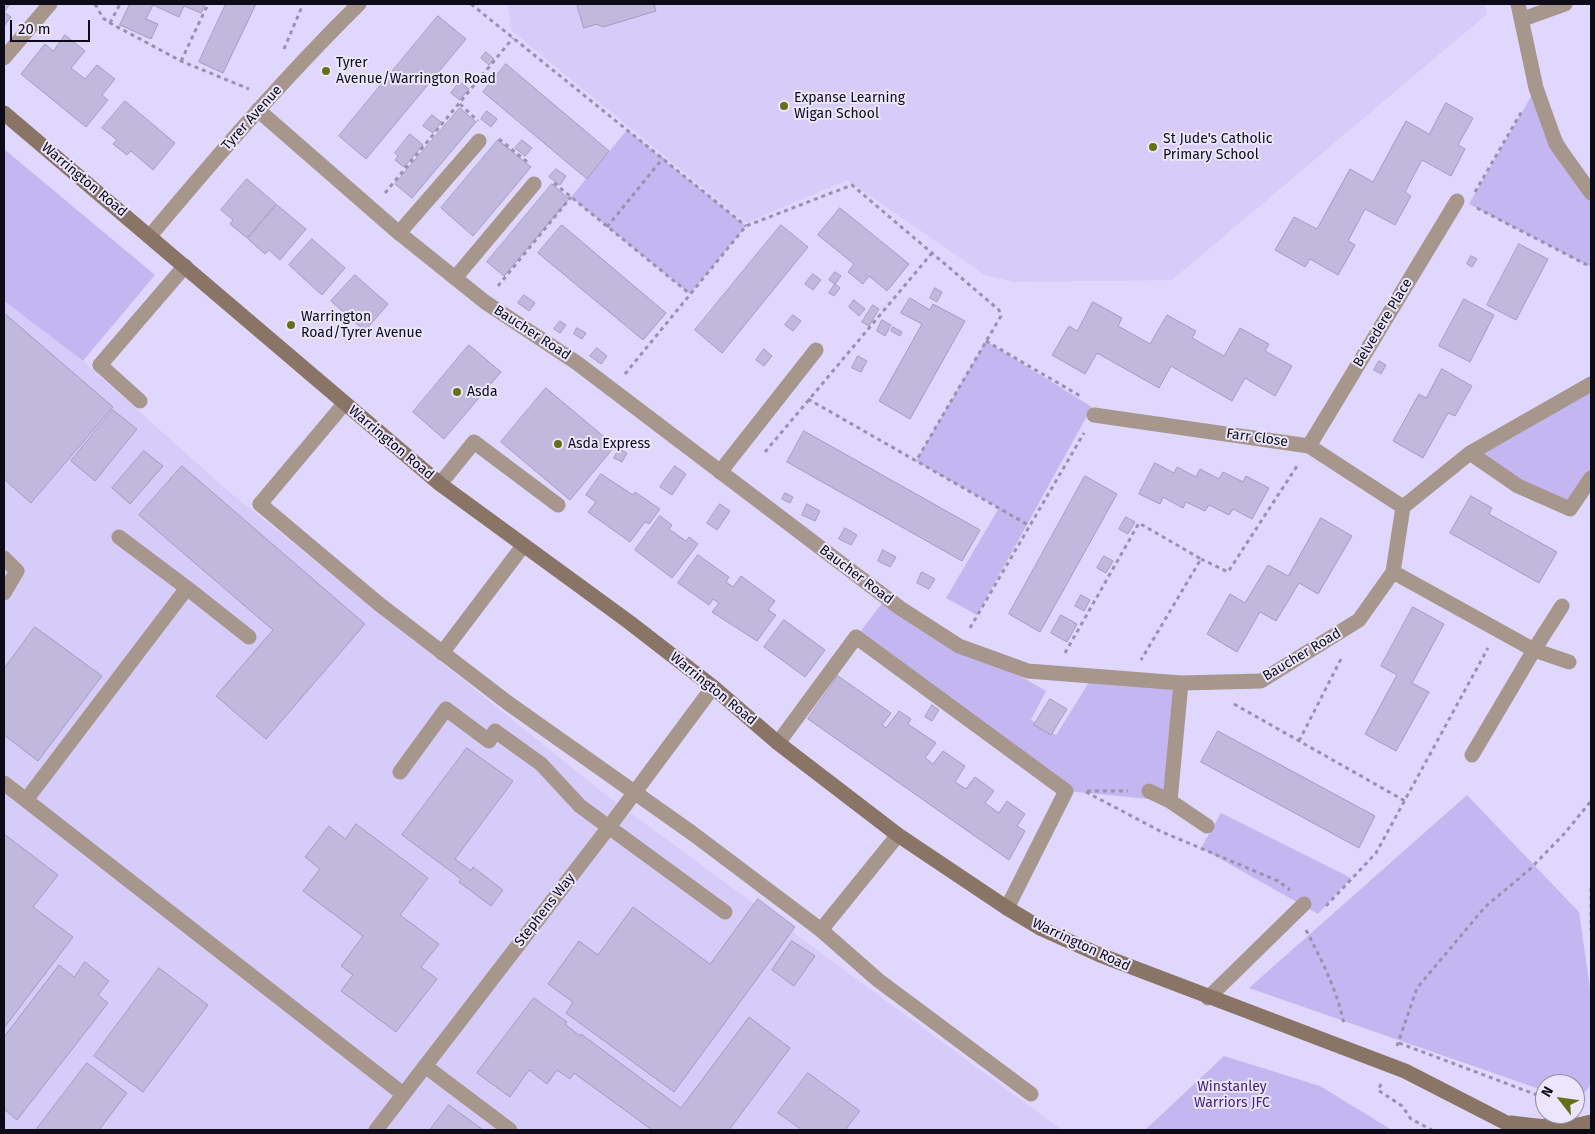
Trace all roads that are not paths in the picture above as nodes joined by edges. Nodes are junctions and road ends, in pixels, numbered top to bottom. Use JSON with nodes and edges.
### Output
{"nodes":[{"id":1,"x":50,"y":4,"type":"edge"},
{"id":2,"x":359,"y":4,"type":"edge"},
{"id":3,"x":1518,"y":4,"type":"edge"},
{"id":4,"x":1565,"y":4,"type":"edge"},
{"id":5,"x":1523,"y":19,"type":"junction"},
{"id":6,"x":4,"y":58,"type":"edge"},
{"id":7,"x":258,"y":110,"type":"junction"},
{"id":8,"x":4,"y":113,"type":"edge"},
{"id":9,"x":479,"y":140,"type":"dead end"},
{"id":10,"x":535,"y":176,"type":"road end"},
{"id":11,"x":1591,"y":193,"type":"edge"},
{"id":12,"x":1463,"y":202,"type":"road end"},
{"id":13,"x":399,"y":233,"type":"junction"},
{"id":14,"x":150,"y":236,"type":"junction"},
{"id":15,"x":185,"y":266,"type":"junction"},
{"id":16,"x":455,"y":278,"type":"junction"},
{"id":17,"x":816,"y":350,"type":"dead end"},
{"id":18,"x":1591,"y":384,"type":"edge"},
{"id":19,"x":140,"y":401,"type":"dead end"},
{"id":20,"x":344,"y":404,"type":"junction"},
{"id":21,"x":1094,"y":415,"type":"road end"},
{"id":22,"x":1309,"y":446,"type":"junction"},
{"id":23,"x":1470,"y":453,"type":"junction"},
{"id":24,"x":720,"y":472,"type":"junction"},
{"id":25,"x":1591,"y":478,"type":"edge"},
{"id":26,"x":440,"y":484,"type":"junction"},
{"id":27,"x":558,"y":505,"type":"dead end"},
{"id":28,"x":1403,"y":507,"type":"junction"},
{"id":29,"x":119,"y":536,"type":"dead end"},
{"id":30,"x":523,"y":546,"type":"junction"},
{"id":31,"x":4,"y":558,"type":"edge"},
{"id":32,"x":1393,"y":572,"type":"junction"},
{"id":33,"x":187,"y":588,"type":"junction"},
{"id":34,"x":4,"y":593,"type":"edge"},
{"id":35,"x":1562,"y":606,"type":"dead end"},
{"id":36,"x":249,"y":637,"type":"dead end"},
{"id":37,"x":1534,"y":650,"type":"junction"},
{"id":38,"x":442,"y":652,"type":"junction"},
{"id":39,"x":1569,"y":662,"type":"dead end"},
{"id":40,"x":1181,"y":683,"type":"junction"},
{"id":41,"x":713,"y":687,"type":"junction"},
{"id":42,"x":778,"y":743,"type":"junction"},
{"id":43,"x":1472,"y":755,"type":"dead end"},
{"id":44,"x":400,"y":772,"type":"dead end"},
{"id":45,"x":4,"y":783,"type":"edge"},
{"id":46,"x":1149,"y":791,"type":"road end"},
{"id":47,"x":635,"y":792,"type":"junction"},
{"id":48,"x":26,"y":800,"type":"junction"},
{"id":49,"x":1170,"y":801,"type":"junction"},
{"id":50,"x":1207,"y":826,"type":"dead end"},
{"id":51,"x":609,"y":827,"type":"junction"},
{"id":52,"x":898,"y":835,"type":"junction"},
{"id":53,"x":1304,"y":904,"type":"road end"},
{"id":54,"x":1007,"y":908,"type":"junction"},
{"id":55,"x":725,"y":912,"type":"dead end"},
{"id":56,"x":821,"y":930,"type":"junction"},
{"id":57,"x":1208,"y":998,"type":"junction"},
{"id":58,"x":425,"y":1066,"type":"junction"},
{"id":59,"x":403,"y":1094,"type":"junction"},
{"id":60,"x":1031,"y":1094,"type":"dead end"},
{"id":61,"x":1591,"y":1122,"type":"edge"},
{"id":62,"x":1515,"y":1127,"type":"edge"},
{"id":63,"x":376,"y":1130,"type":"edge"},
{"id":64,"x":510,"y":1130,"type":"edge"}],
"edges":[{"from":1,"to":6,"type":"street"},
{"from":2,"to":7,"type":"street","name":"Tyrer Avenue"},
{"from":3,"to":5,"type":"street"},
{"from":4,"to":5,"type":"street"},
{"from":5,"to":11,"type":"street"},
{"from":7,"to":13,"type":"street","name":"Baucher Road"},
{"from":7,"to":14,"type":"street","name":"Tyrer Avenue"},
{"from":8,"to":14,"type":"main road","name":"Warrington Road"},
{"from":9,"to":13,"type":"street"},
{"from":10,"to":16,"type":"street"},
{"from":12,"to":22,"type":"street","name":"Belvedere Place"},
{"from":13,"to":16,"type":"street","name":"Baucher Road"},
{"from":14,"to":15,"type":"main road","name":"Warrington Road"},
{"from":15,"to":19,"type":"street"},
{"from":15,"to":20,"type":"main road","name":"Warrington Road"},
{"from":16,"to":24,"type":"street","name":"Baucher Road"},
{"from":17,"to":24,"type":"street"},
{"from":18,"to":23,"type":"street"},
{"from":20,"to":26,"type":"main road","name":"Warrington Road"},
{"from":20,"to":38,"type":"street"},
{"from":21,"to":22,"type":"street","name":"Farr Close"},
{"from":22,"to":28,"type":"street","name":"Farr Close"},
{"from":23,"to":25,"type":"street"},
{"from":23,"to":28,"type":"street"},
{"from":24,"to":40,"type":"street","name":"Baucher Road"},
{"from":26,"to":27,"type":"street"},
{"from":26,"to":30,"type":"main road","name":"Warrington Road"},
{"from":28,"to":32,"type":"street","name":"Baucher Road"},
{"from":29,"to":33,"type":"street"},
{"from":30,"to":38,"type":"street"},
{"from":30,"to":41,"type":"main road","name":"Warrington Road"},
{"from":31,"to":34,"type":"street"},
{"from":32,"to":37,"type":"street"},
{"from":32,"to":40,"type":"street","name":"Baucher Road"},
{"from":33,"to":36,"type":"street"},
{"from":33,"to":48,"type":"street"},
{"from":35,"to":37,"type":"street"},
{"from":37,"to":39,"type":"street"},
{"from":37,"to":43,"type":"street"},
{"from":38,"to":47,"type":"street"},
{"from":40,"to":49,"type":"street"},
{"from":41,"to":42,"type":"main road","name":"Warrington Road"},
{"from":41,"to":47,"type":"street","name":"Stephens Way"},
{"from":42,"to":52,"type":"main road","name":"Warrington Road"},
{"from":42,"to":54,"type":"street"},
{"from":44,"to":51,"type":"street"},
{"from":45,"to":48,"type":"street"},
{"from":46,"to":49,"type":"street"},
{"from":47,"to":51,"type":"street","name":"Stephens Way"},
{"from":47,"to":56,"type":"street"},
{"from":48,"to":59,"type":"street"},
{"from":49,"to":50,"type":"street"},
{"from":51,"to":55,"type":"street"},
{"from":51,"to":58,"type":"street","name":"Stephens Way"},
{"from":52,"to":54,"type":"main road","name":"Warrington Road"},
{"from":52,"to":56,"type":"street"},
{"from":53,"to":57,"type":"street"},
{"from":54,"to":57,"type":"main road","name":"Warrington Road"},
{"from":56,"to":60,"type":"street"},
{"from":57,"to":62,"type":"main road","name":"Warrington Road"},
{"from":58,"to":59,"type":"street","name":"Stephens Way"},
{"from":58,"to":64,"type":"street"},
{"from":59,"to":63,"type":"street","name":"Stephens Way"},
{"from":61,"to":62,"type":"main road","name":"Warrington Road"}]}
